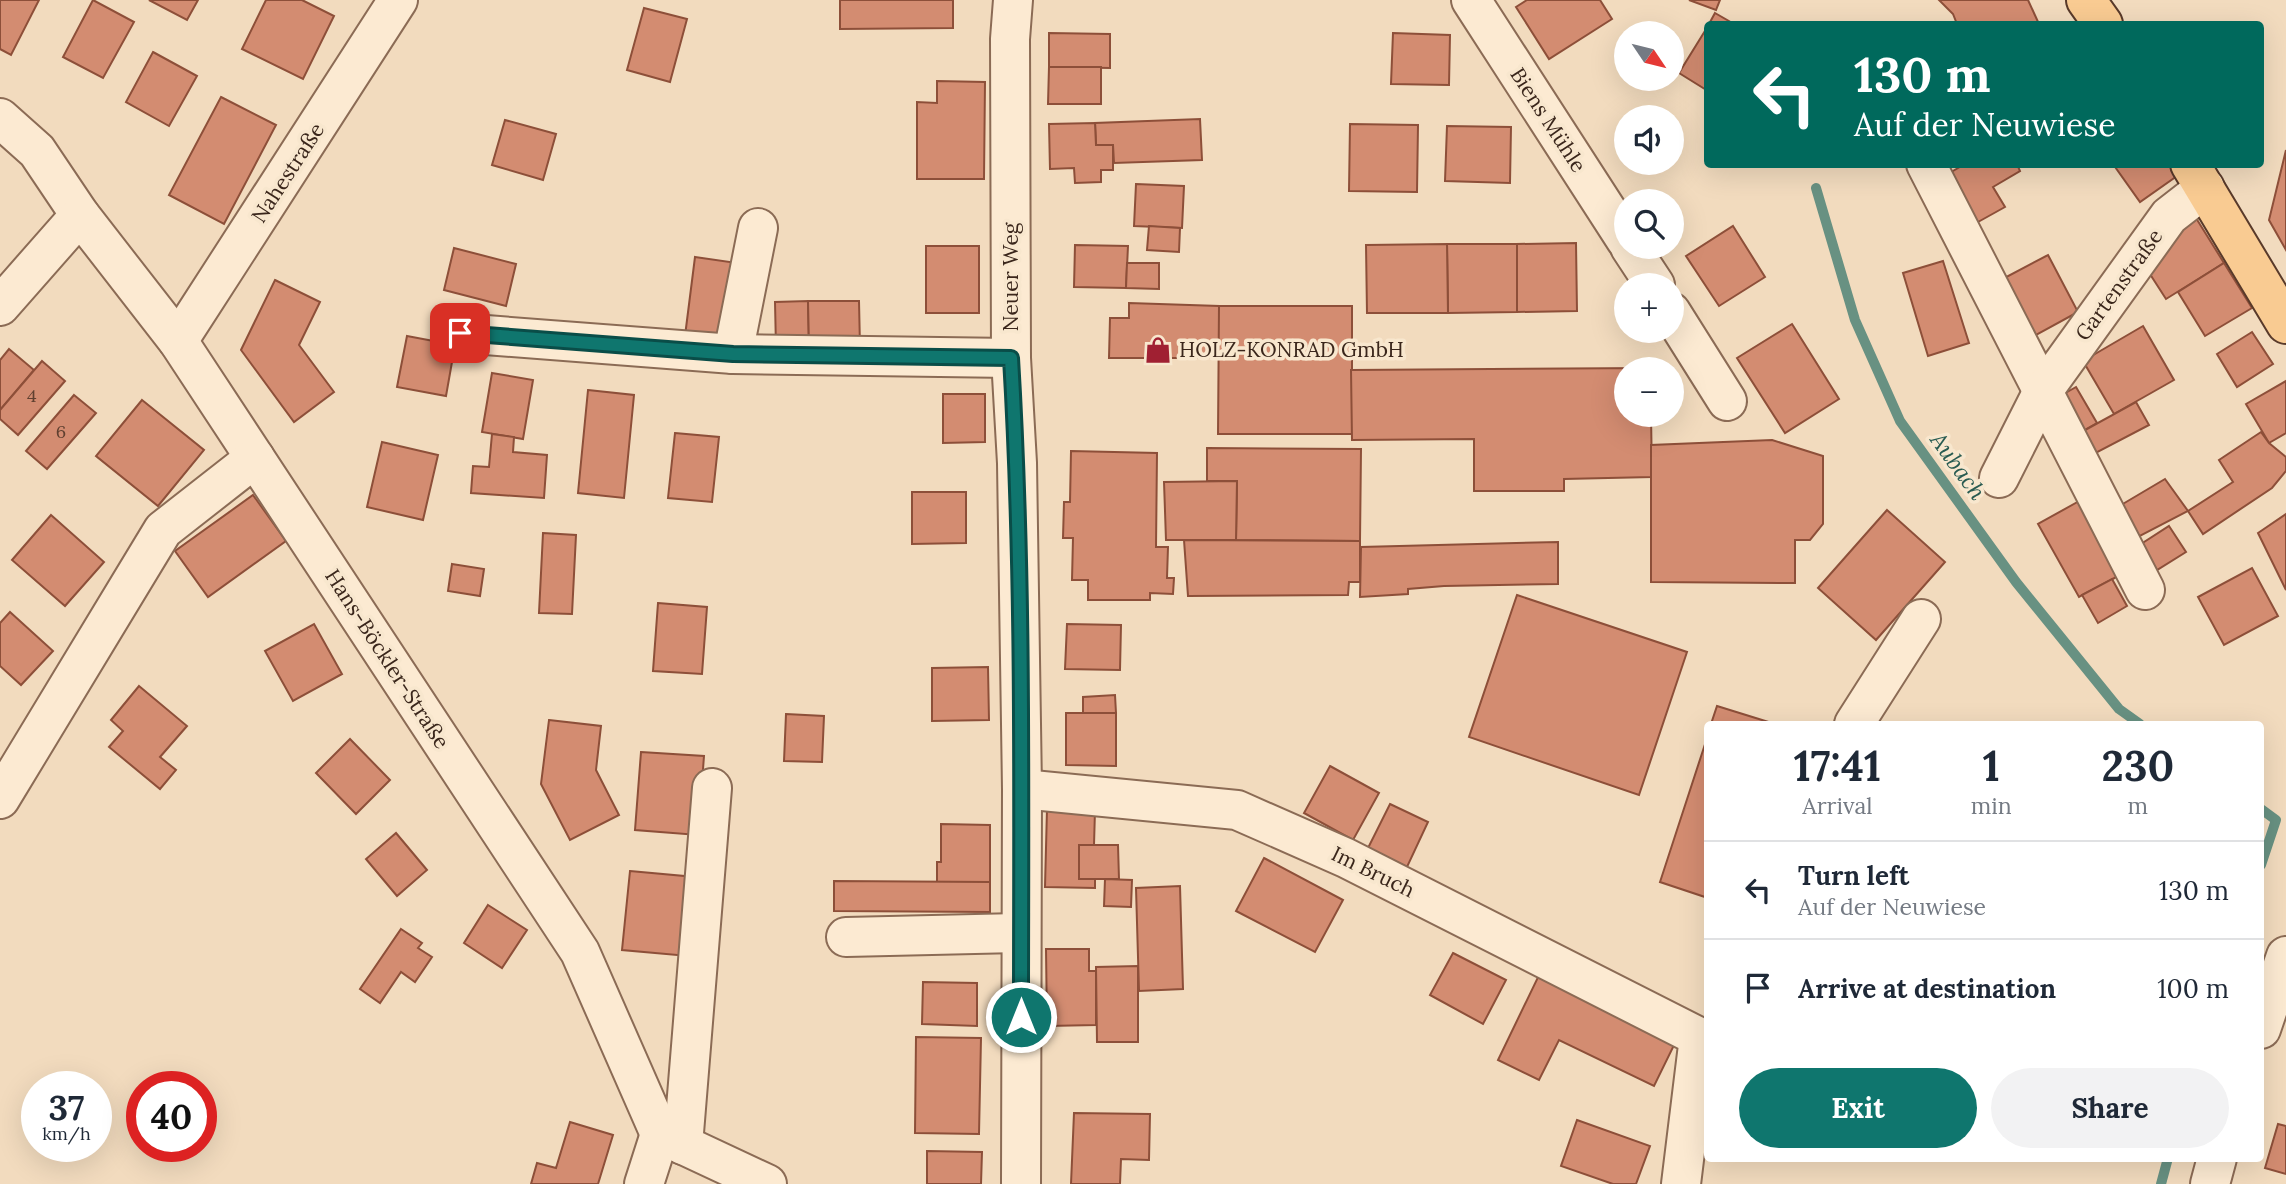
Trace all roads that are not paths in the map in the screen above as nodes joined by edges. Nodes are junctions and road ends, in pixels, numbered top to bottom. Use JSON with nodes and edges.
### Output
{"nodes":[{"id":1,"x":1013,"y":0,"type":"edge"},
{"id":2,"x":1471,"y":0,"type":"edge"},
{"id":3,"x":2086,"y":0,"type":"edge"},
{"id":4,"x":393,"y":1,"type":"edge"},
{"id":5,"x":2101,"y":21,"type":"edge"},
{"id":6,"x":0,"y":118,"type":"edge"},
{"id":7,"x":1928,"y":168,"type":"edge"},
{"id":8,"x":2197,"y":176,"type":"edge"},
{"id":9,"x":80,"y":215,"type":"junction"},
{"id":10,"x":1614,"y":221,"type":"edge"},
{"id":11,"x":758,"y":228,"type":"dead end"},
{"id":12,"x":0,"y":306,"type":"edge"},
{"id":13,"x":2286,"y":324,"type":"edge"},
{"id":14,"x":460,"y":333,"type":"dead end"},
{"id":15,"x":1684,"y":333,"type":"edge"},
{"id":16,"x":178,"y":341,"type":"junction"},
{"id":17,"x":733,"y":354,"type":"junction"},
{"id":18,"x":1011,"y":358,"type":"junction"},
{"id":19,"x":2043,"y":391,"type":"junction"},
{"id":20,"x":1727,"y":401,"type":"dead end"},
{"id":21,"x":255,"y":458,"type":"junction"},
{"id":22,"x":1999,"y":478,"type":"dead end"},
{"id":23,"x":2145,"y":590,"type":"dead end"},
{"id":24,"x":1921,"y":620,"type":"dead end"},
{"id":25,"x":1856,"y":721,"type":"edge"},
{"id":26,"x":712,"y":788,"type":"dead end"},
{"id":27,"x":1022,"y":789,"type":"junction"},
{"id":28,"x":0,"y":799,"type":"edge"},
{"id":29,"x":1021,"y":933,"type":"junction"},
{"id":30,"x":846,"y":937,"type":"dead end"},
{"id":31,"x":2286,"y":956,"type":"edge"},
{"id":32,"x":2264,"y":1020,"type":"edge"},
{"id":33,"x":1703,"y":1024,"type":"edge"},
{"id":34,"x":671,"y":1140,"type":"junction"},
{"id":35,"x":2216,"y":1162,"type":"edge"},
{"id":36,"x":644,"y":1184,"type":"edge"},
{"id":37,"x":767,"y":1184,"type":"edge"},
{"id":38,"x":1021,"y":1184,"type":"edge"},
{"id":39,"x":1681,"y":1184,"type":"edge"},
{"id":40,"x":2210,"y":1184,"type":"edge"}],
"edges":[{"from":1,"to":18,"type":"street","name":"Neuer Weg"},
{"from":2,"to":10,"type":"street","name":"Biens Mühle"},
{"from":3,"to":5,"type":"main road"},
{"from":4,"to":16,"type":"street","name":"Nahestraße"},
{"from":6,"to":9,"type":"street","name":"Hans-Böckler-Straße"},
{"from":7,"to":19,"type":"street"},
{"from":8,"to":13,"type":"main road"},
{"from":8,"to":19,"type":"street","name":"Gartenstraße"},
{"from":9,"to":12,"type":"street"},
{"from":9,"to":16,"type":"street","name":"Hans-Böckler-Straße"},
{"from":11,"to":17,"type":"street"},
{"from":14,"to":17,"type":"street"},
{"from":15,"to":20,"type":"street"},
{"from":16,"to":21,"type":"street","name":"Hans-Böckler-Straße"},
{"from":17,"to":18,"type":"street"},
{"from":18,"to":27,"type":"street","name":"Neuer Weg"},
{"from":19,"to":22,"type":"street","name":"Gartenstraße"},
{"from":19,"to":23,"type":"street"},
{"from":21,"to":28,"type":"street"},
{"from":21,"to":34,"type":"street","name":"Hans-Böckler-Straße"},
{"from":24,"to":25,"type":"street"},
{"from":26,"to":34,"type":"street"},
{"from":27,"to":29,"type":"street","name":"Neuer Weg"},
{"from":27,"to":33,"type":"street","name":"Im Bruch"},
{"from":29,"to":30,"type":"street"},
{"from":29,"to":38,"type":"street","name":"Neuer Weg"},
{"from":31,"to":32,"type":"street"},
{"from":33,"to":39,"type":"street","name":"Im Bruch"},
{"from":34,"to":36,"type":"street"},
{"from":34,"to":37,"type":"street"},
{"from":35,"to":40,"type":"street"}]}
